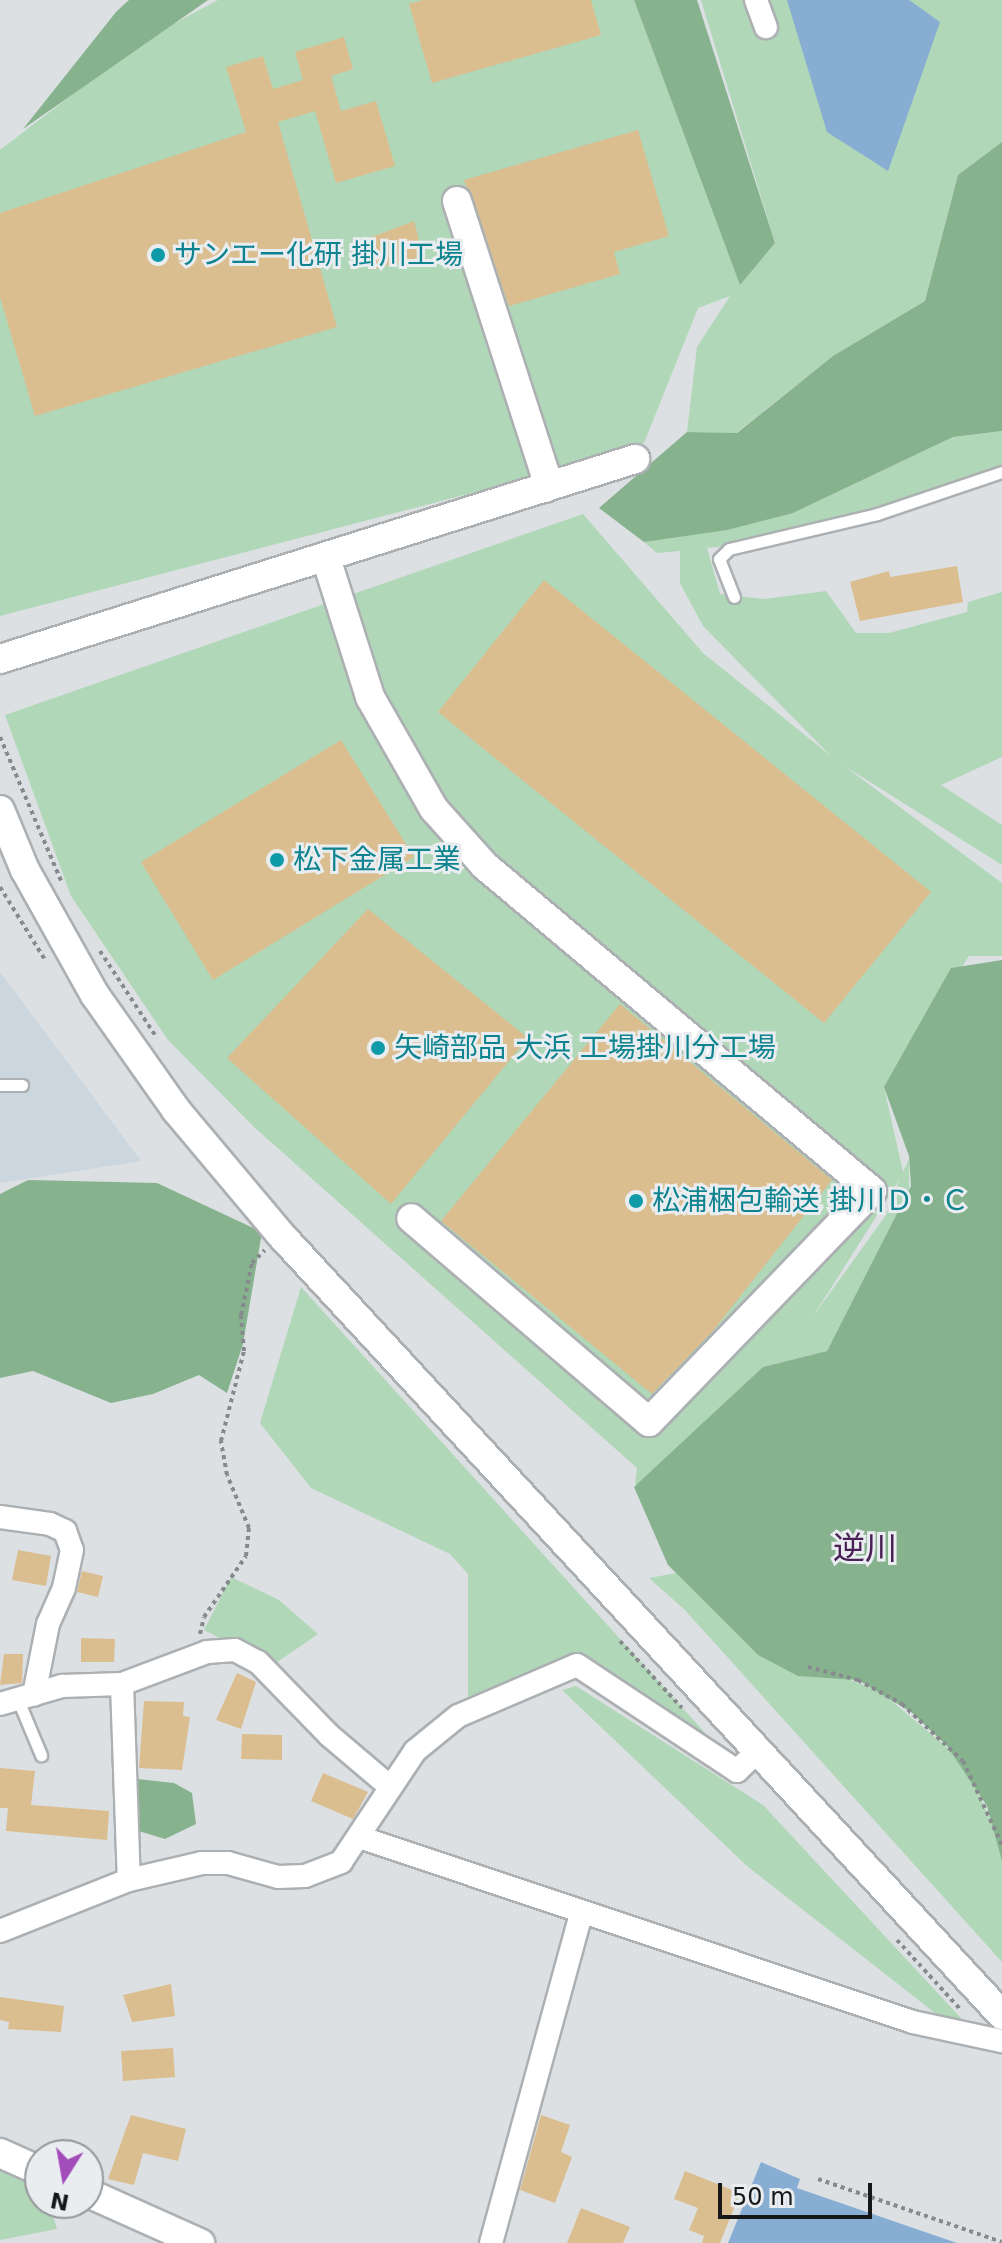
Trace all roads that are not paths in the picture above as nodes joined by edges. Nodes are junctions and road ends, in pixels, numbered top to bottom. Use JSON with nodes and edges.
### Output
{"nodes":[{"id":1,"x":756,"y":0,"type":"edge"},
{"id":2,"x":766,"y":27,"type":"dead end"},
{"id":3,"x":457,"y":201,"type":"dead end"},
{"id":4,"x":635,"y":459,"type":"dead end"},
{"id":5,"x":1002,"y":472,"type":"edge"},
{"id":6,"x":545,"y":488,"type":"junction"},
{"id":7,"x":326,"y":558,"type":"junction"},
{"id":8,"x":734,"y":597,"type":"dead end"},
{"id":9,"x":0,"y":659,"type":"edge"},
{"id":10,"x":0,"y":810,"type":"edge"},
{"id":11,"x":0,"y":1085,"type":"edge"},
{"id":12,"x":22,"y":1085,"type":"dead end"},
{"id":13,"x":411,"y":1218,"type":"dead end"},
{"id":14,"x":0,"y":1517,"type":"edge"},
{"id":15,"x":122,"y":1684,"type":"junction"},
{"id":16,"x":17,"y":1700,"type":"edge"},
{"id":17,"x":758,"y":1751,"type":"junction"},
{"id":18,"x":41,"y":1755,"type":"dead end"},
{"id":19,"x":389,"y":1786,"type":"junction"},
{"id":20,"x":359,"y":1837,"type":"junction"},
{"id":21,"x":129,"y":1880,"type":"junction"},
{"id":22,"x":581,"y":1914,"type":"junction"},
{"id":23,"x":0,"y":1931,"type":"edge"},
{"id":24,"x":1002,"y":2015,"type":"edge"},
{"id":25,"x":1002,"y":2041,"type":"edge"},
{"id":26,"x":0,"y":2153,"type":"edge"},
{"id":27,"x":24,"y":2164,"type":"edge"},
{"id":28,"x":104,"y":2200,"type":"edge"},
{"id":29,"x":200,"y":2243,"type":"edge"},
{"id":30,"x":491,"y":2243,"type":"edge"}],
"edges":[{"from":1,"to":2,"type":"street"},
{"from":3,"to":6,"type":"street"},
{"from":4,"to":6,"type":"street"},
{"from":5,"to":8,"type":"lane"},
{"from":6,"to":7,"type":"street"},
{"from":7,"to":9,"type":"street"},
{"from":7,"to":13,"type":"street"},
{"from":10,"to":17,"type":"street"},
{"from":11,"to":12,"type":"lane"},
{"from":14,"to":16,"type":"street"},
{"from":15,"to":16,"type":"street"},
{"from":15,"to":19,"type":"street"},
{"from":15,"to":21,"type":"street"},
{"from":16,"to":18,"type":"lane"},
{"from":17,"to":19,"type":"street"},
{"from":17,"to":24,"type":"street"},
{"from":19,"to":20,"type":"street"},
{"from":20,"to":21,"type":"street"},
{"from":20,"to":22,"type":"street"},
{"from":21,"to":23,"type":"street"},
{"from":22,"to":25,"type":"street"},
{"from":22,"to":30,"type":"street"},
{"from":26,"to":27,"type":"street"},
{"from":28,"to":29,"type":"street"}]}
